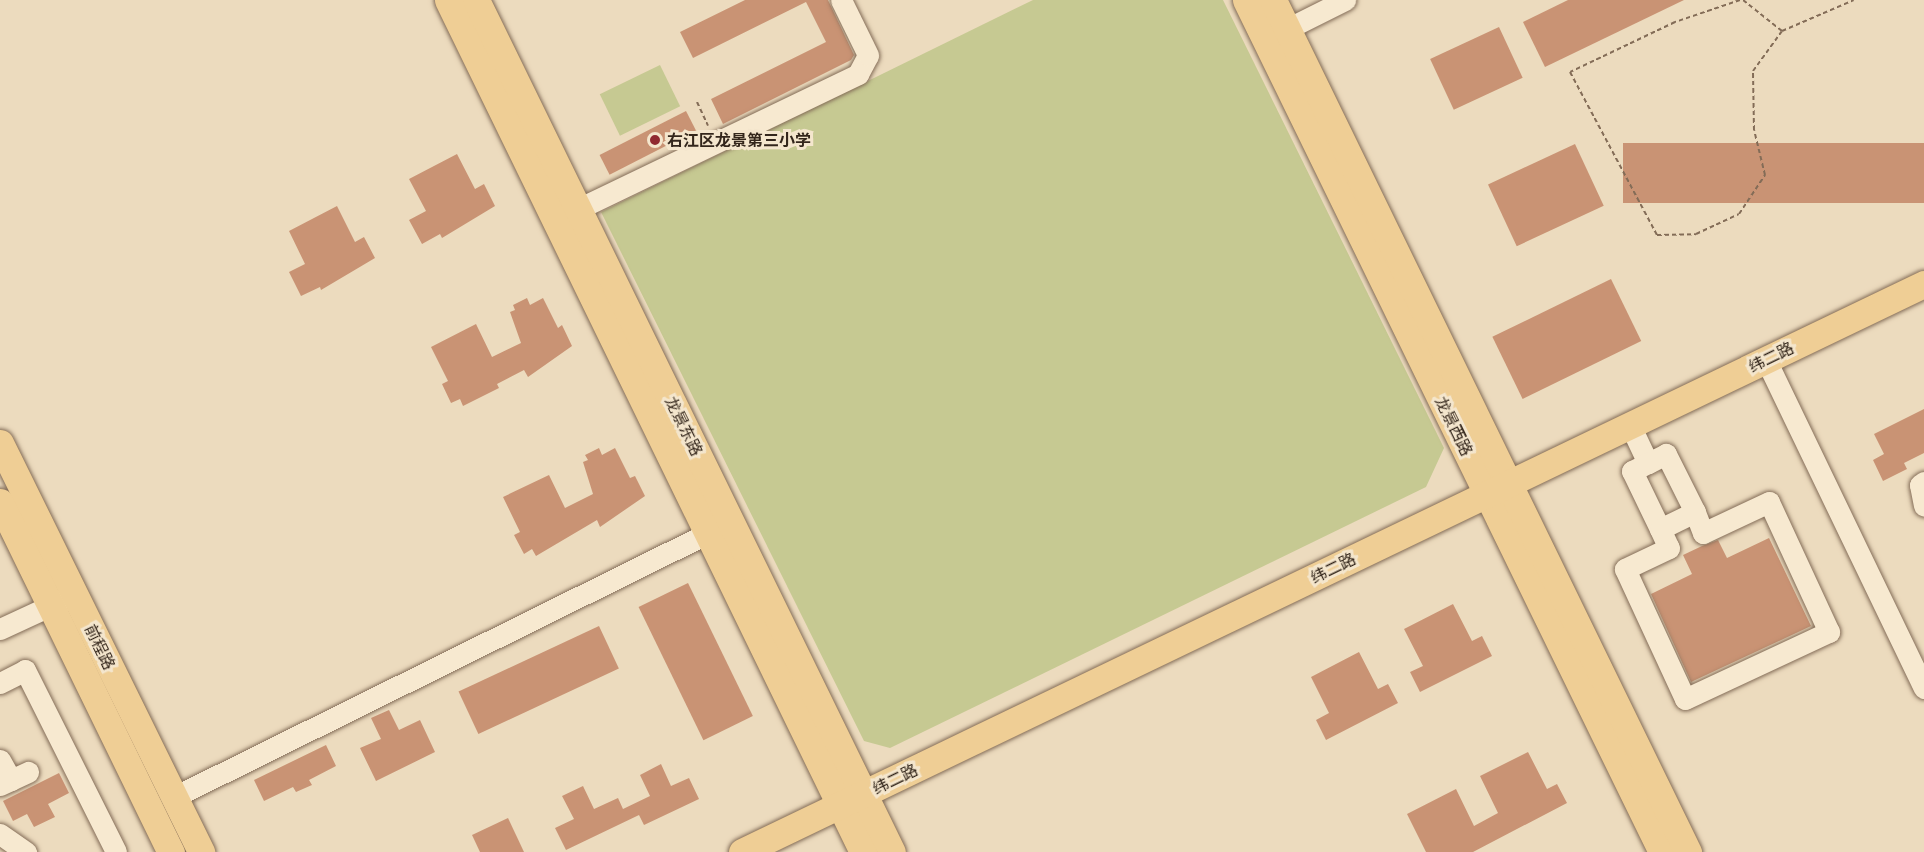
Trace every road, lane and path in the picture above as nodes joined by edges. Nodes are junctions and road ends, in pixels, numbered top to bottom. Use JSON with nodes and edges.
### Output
{"nodes":[{"id":1,"x":448,"y":0,"type":"edge"},
{"id":2,"x":476,"y":0,"type":"edge"},
{"id":3,"x":841,"y":0,"type":"edge"},
{"id":4,"x":1246,"y":0,"type":"edge"},
{"id":5,"x":1273,"y":0,"type":"edge"},
{"id":6,"x":1345,"y":0,"type":"edge"},
{"id":7,"x":1742,"y":0,"type":"edge"},
{"id":8,"x":1854,"y":0,"type":"edge"},
{"id":9,"x":1287,"y":29,"type":"junction"},
{"id":10,"x":1782,"y":31,"type":"junction"},
{"id":11,"x":697,"y":102,"type":"dead end"},
{"id":12,"x":716,"y":142,"type":"junction"},
{"id":13,"x":578,"y":209,"type":"junction"},
{"id":14,"x":1924,"y":284,"type":"edge"},
{"id":15,"x":1766,"y":360,"type":"junction"},
{"id":16,"x":1630,"y":425,"type":"junction"},
{"id":17,"x":0,"y":443,"type":"edge"},
{"id":18,"x":1648,"y":463,"type":"junction"},
{"id":19,"x":1924,"y":482,"type":"edge"},
{"id":20,"x":1498,"y":489,"type":"junction"},
{"id":21,"x":0,"y":502,"type":"edge"},
{"id":22,"x":1924,"y":506,"type":"edge"},
{"id":23,"x":1695,"y":512,"type":"junction"},
{"id":24,"x":1660,"y":530,"type":"junction"},
{"id":25,"x":708,"y":533,"type":"junction"},
{"id":26,"x":62,"y":600,"type":"junction"},
{"id":27,"x":0,"y":629,"type":"edge"},
{"id":28,"x":0,"y":682,"type":"edge"},
{"id":29,"x":1924,"y":688,"type":"edge"},
{"id":30,"x":0,"y":760,"type":"edge"},
{"id":31,"x":13,"y":779,"type":"edge"},
{"id":32,"x":174,"y":797,"type":"junction"},
{"id":33,"x":852,"y":799,"type":"junction"},
{"id":34,"x":0,"y":834,"type":"edge"},
{"id":35,"x":17,"y":850,"type":"edge"},
{"id":36,"x":164,"y":850,"type":"edge"},
{"id":37,"x":116,"y":852,"type":"edge"},
{"id":38,"x":201,"y":852,"type":"edge"},
{"id":39,"x":742,"y":852,"type":"edge"},
{"id":40,"x":864,"y":852,"type":"edge"},
{"id":41,"x":892,"y":852,"type":"edge"},
{"id":42,"x":1662,"y":852,"type":"edge"},
{"id":43,"x":1688,"y":852,"type":"edge"}],
"edges":[{"from":1,"to":25,"type":"main road","name":"龙景东路"},
{"from":2,"to":13,"type":"main road","name":"龙景东路"},
{"from":3,"to":12,"type":"street"},
{"from":4,"to":20,"type":"main road","name":"龙景西路"},
{"from":5,"to":9,"type":"main road","name":"龙景西路"},
{"from":6,"to":9,"type":"street"},
{"from":7,"to":10,"type":"path"},
{"from":7,"to":10,"type":"path"},
{"from":8,"to":10,"type":"path"},
{"from":9,"to":20,"type":"main road","name":"龙景西路"},
{"from":11,"to":12,"type":"path"},
{"from":12,"to":13,"type":"street"},
{"from":13,"to":33,"type":"main road","name":"龙景东路"},
{"from":14,"to":15,"type":"main road","name":"纬二路"},
{"from":15,"to":16,"type":"main road","name":"纬二路"},
{"from":15,"to":29,"type":"street"},
{"from":16,"to":18,"type":"street"},
{"from":16,"to":20,"type":"main road","name":"纬二路"},
{"from":17,"to":26,"type":"main road","name":"前程路"},
{"from":18,"to":23,"type":"street"},
{"from":18,"to":24,"type":"street"},
{"from":19,"to":22,"type":"street"},
{"from":20,"to":33,"type":"main road","name":"纬二路"},
{"from":20,"to":42,"type":"main road","name":"龙景西路"},
{"from":20,"to":43,"type":"main road","name":"龙景西路"},
{"from":21,"to":26,"type":"main road","name":"前程路"},
{"from":23,"to":24,"type":"street"},
{"from":23,"to":24,"type":"street"},
{"from":25,"to":32,"type":"street"},
{"from":25,"to":33,"type":"main road","name":"龙景东路"},
{"from":26,"to":27,"type":"street"},
{"from":26,"to":32,"type":"main road","name":"前程路"},
{"from":26,"to":36,"type":"main road","name":"前程路"},
{"from":28,"to":37,"type":"street"},
{"from":30,"to":31,"type":"street"},
{"from":32,"to":38,"type":"main road","name":"前程路"},
{"from":33,"to":39,"type":"main road","name":"纬二路"},
{"from":33,"to":40,"type":"main road","name":"龙景东路"},
{"from":33,"to":41,"type":"main road","name":"龙景东路"},
{"from":34,"to":35,"type":"street"}]}
